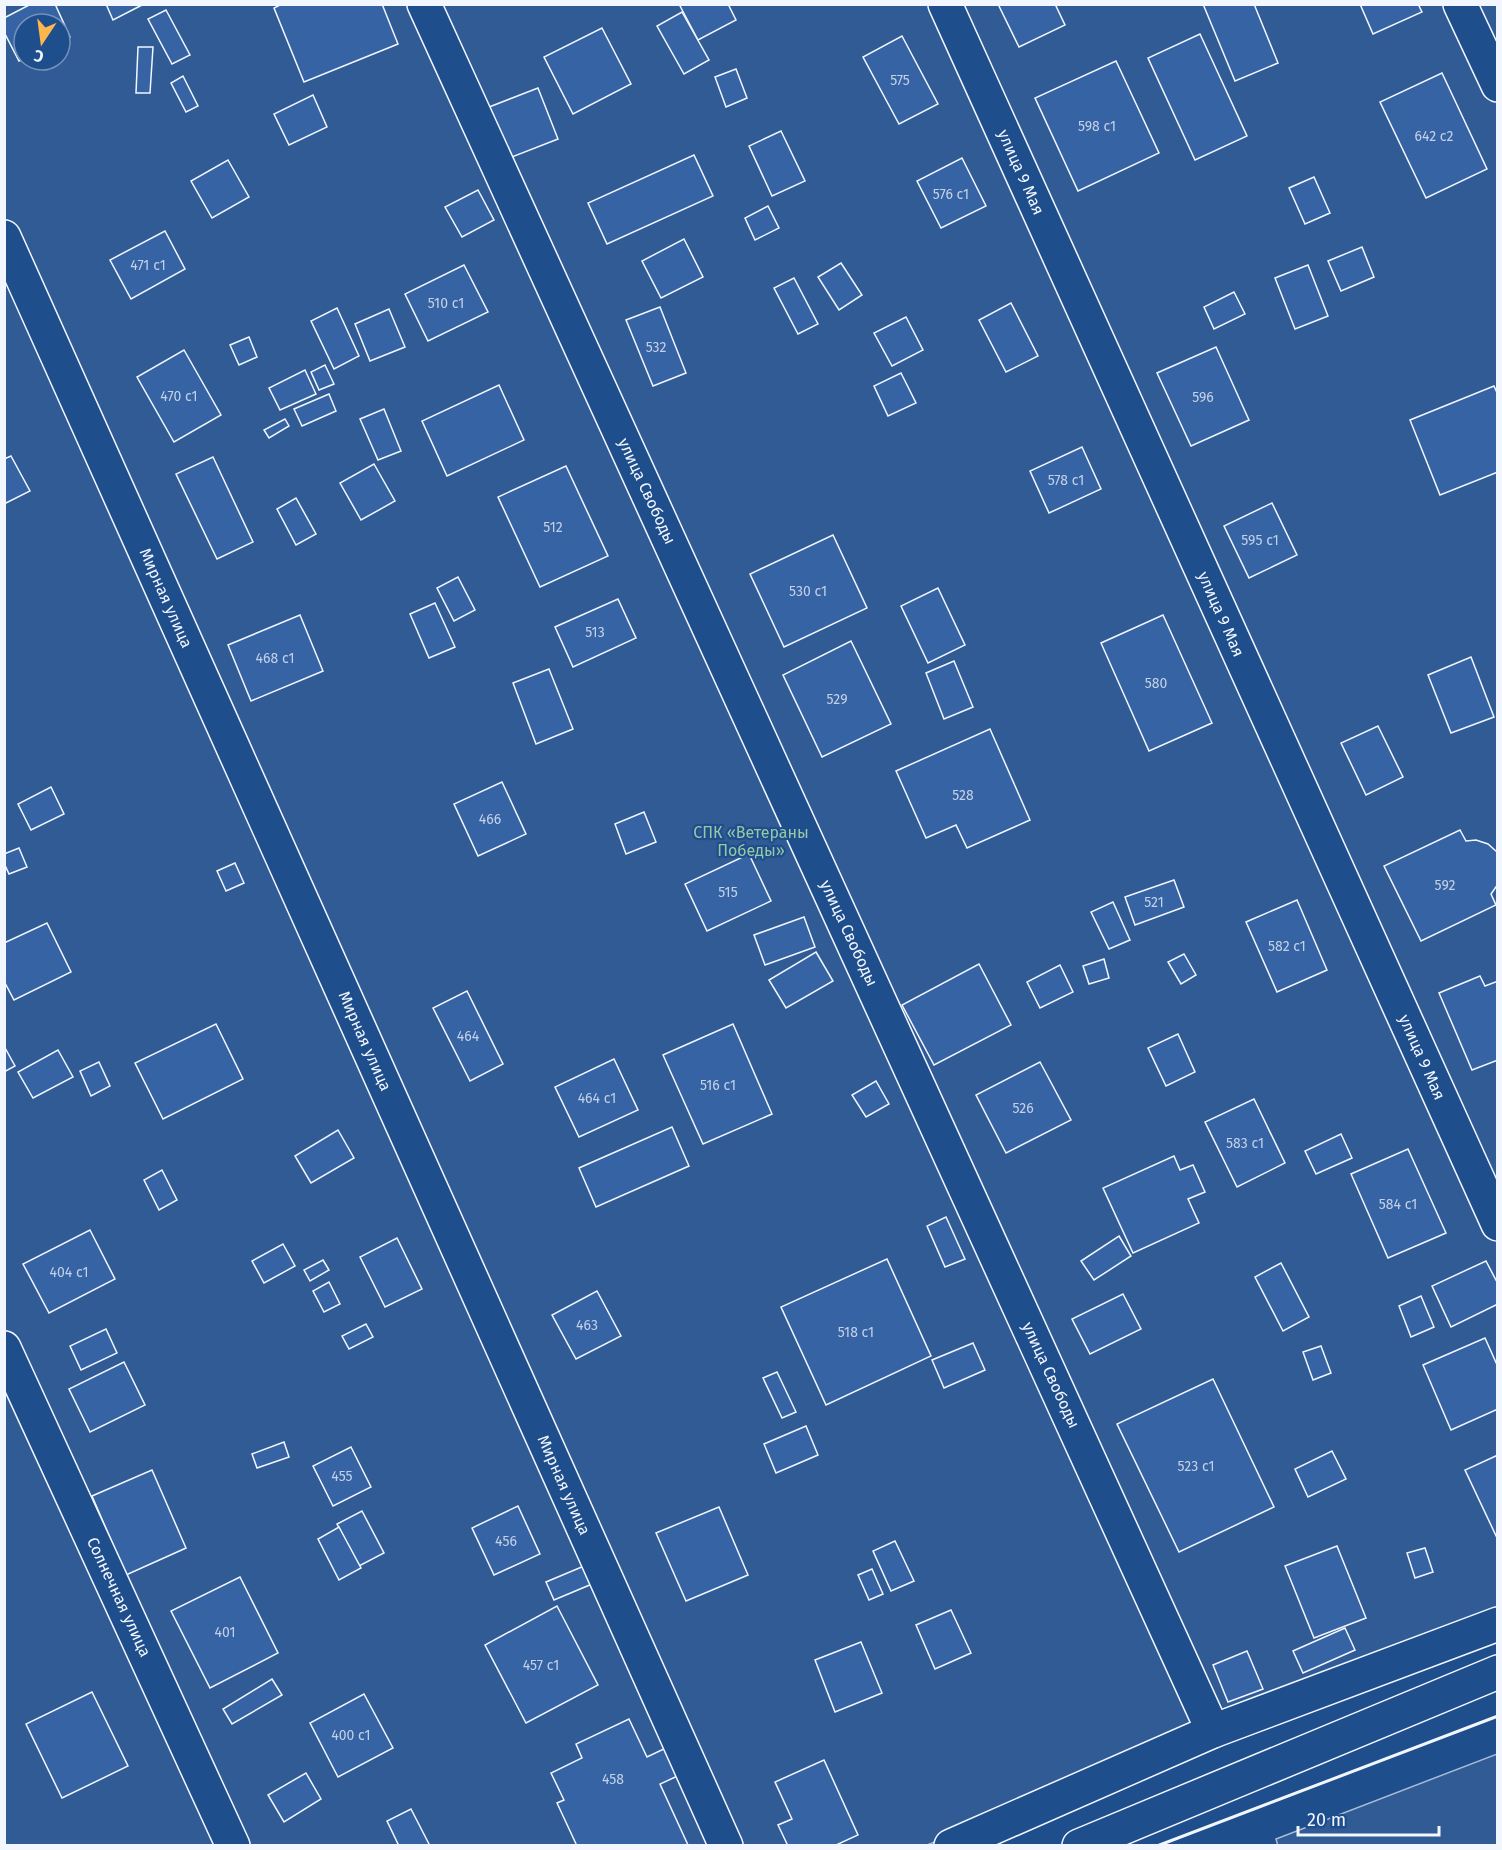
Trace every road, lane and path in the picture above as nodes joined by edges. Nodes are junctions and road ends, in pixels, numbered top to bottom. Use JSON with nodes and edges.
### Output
{"nodes":[{"id":1,"x":424,"y":4,"type":"edge"},
{"id":2,"x":945,"y":4,"type":"edge"},
{"id":3,"x":1460,"y":4,"type":"edge"},
{"id":4,"x":1497,"y":85,"type":"edge"},
{"id":5,"x":4,"y":237,"type":"edge"},
{"id":6,"x":1497,"y":1224,"type":"edge"},
{"id":7,"x":4,"y":1348,"type":"edge"},
{"id":8,"x":1497,"y":1624,"type":"edge"},
{"id":9,"x":1497,"y":1672,"type":"edge"},
{"id":10,"x":1213,"y":1731,"type":"junction"},
{"id":11,"x":233,"y":1845,"type":"edge"},
{"id":12,"x":726,"y":1845,"type":"edge"},
{"id":13,"x":951,"y":1845,"type":"edge"},
{"id":14,"x":1079,"y":1845,"type":"edge"}],
"edges":[{"from":1,"to":10,"type":"street","name":"улица Свободы"},
{"from":2,"to":6,"type":"street","name":"улица 9 Мая"},
{"from":3,"to":4,"type":"street"},
{"from":5,"to":12,"type":"street","name":"Мирная улица"},
{"from":7,"to":11,"type":"street","name":"Солнечная улица"},
{"from":8,"to":10,"type":"street"},
{"from":9,"to":14,"type":"street"},
{"from":10,"to":13,"type":"street"}]}
